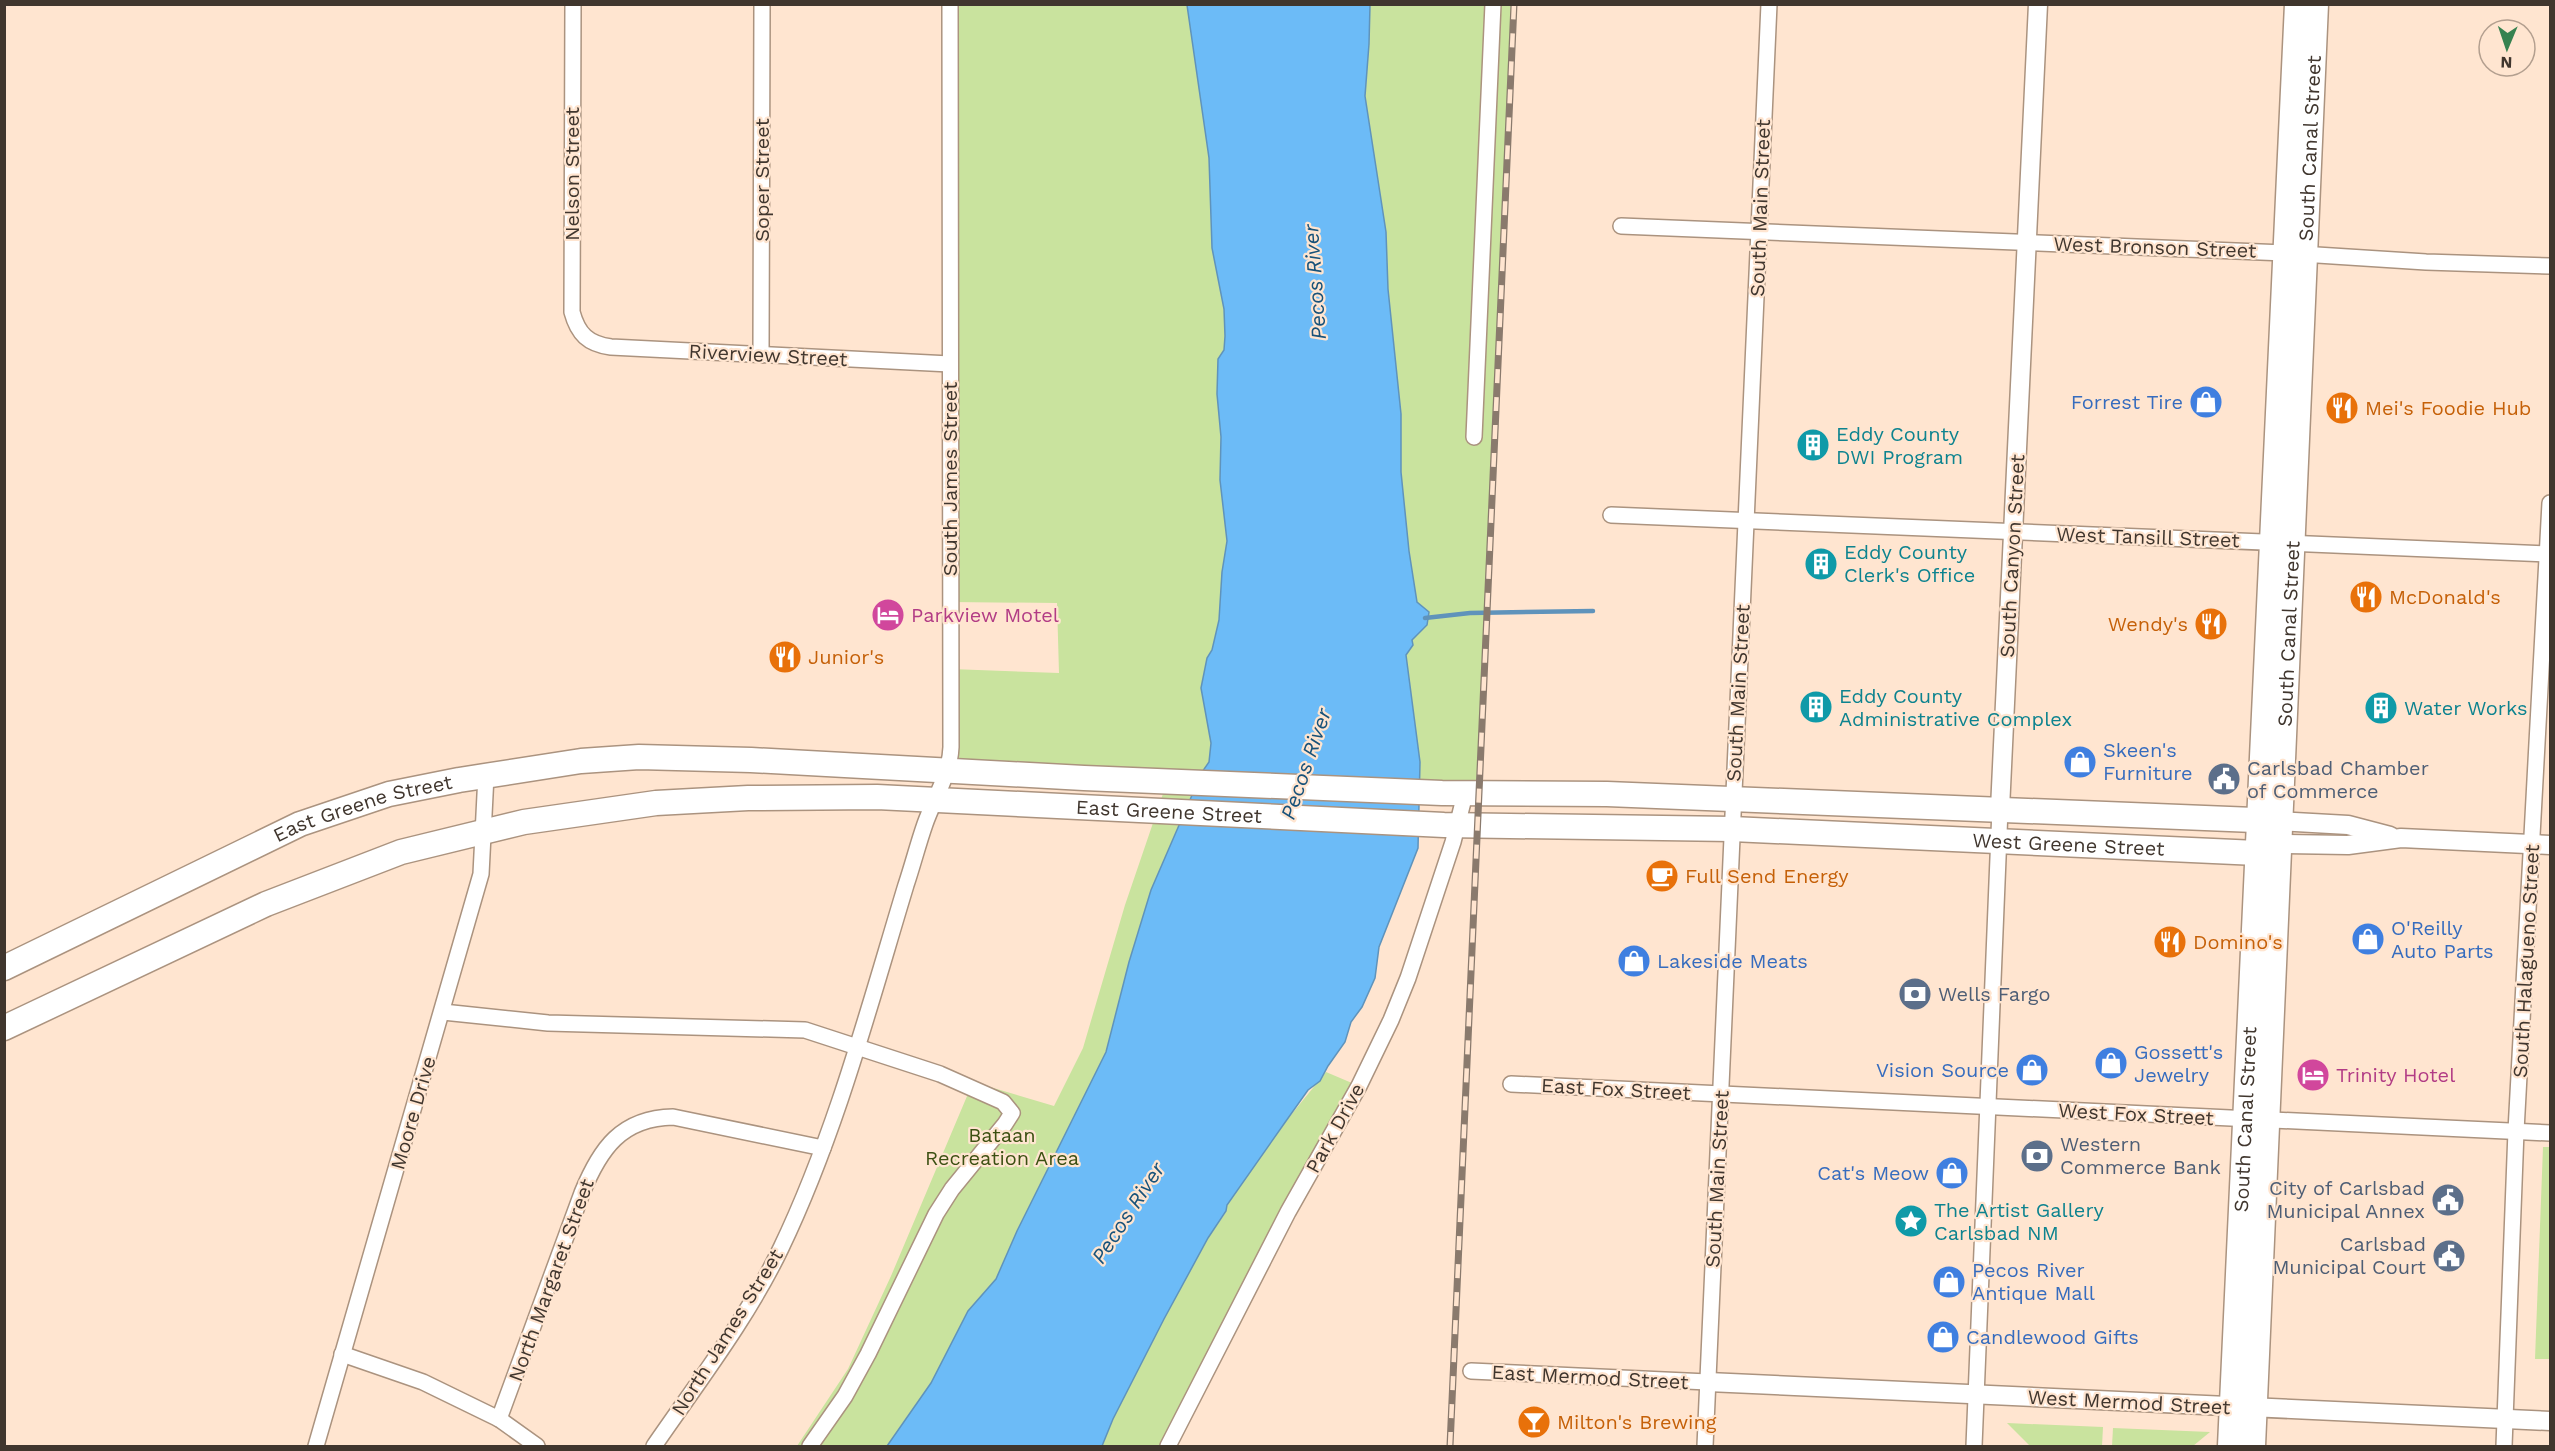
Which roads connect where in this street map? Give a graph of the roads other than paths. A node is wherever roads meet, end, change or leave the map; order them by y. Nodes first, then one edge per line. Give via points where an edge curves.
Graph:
1 (573, 4) edge
2 (762, 4) edge
3 (950, 4) edge
4 (1493, 4) edge
5 (1769, 4) edge
6 (2038, 4) edge
7 (2297, 4) edge
8 (2316, 4) edge
9 (1621, 226) dead end
10 (1759, 231) junction
11 (2029, 242) junction
12 (2295, 253) junction
13 (2550, 266) edge
14 (587, 339) joint
15 (762, 355) junction
16 (950, 364) junction
17 (1474, 437) dead end
18 (2550, 502) edge
19 (1611, 515) dead end
20 (1746, 521) junction
21 (2012, 531) junction
22 (2281, 542) junction
23 (2549, 554) edge
24 (751, 760) junction
25 (948, 770) junction
26 (486, 775) junction
27 (1465, 794) junction
28 (748, 798) junction
29 (1733, 799) junction
30 (935, 800) junction
31 (2000, 809) junction
32 (1446, 824) junction
33 (1732, 830) junction
34 (484, 831) junction
35 (2268, 835) junction
36 (1999, 842) junction
37 (2542, 844) edge
38 (4, 968) edge
39 (443, 1012) junction
40 (4, 1028) edge
41 (857, 1047) junction
42 (1511, 1084) dead end
43 (1721, 1094) junction
44 (1987, 1106) junction
45 (2256, 1120) junction
46 (2516, 1131) junction
47 (2550, 1133) edge
48 (823, 1148) junction
49 (342, 1354) junction
50 (1471, 1371) dead end
51 (1708, 1382) junction
52 (1976, 1395) junction
53 (2244, 1406) junction
54 (500, 1419) junction
55 (2505, 1419) junction
56 (2550, 1421) edge
57 (316, 1446) edge
58 (537, 1446) edge
59 (654, 1446) edge
60 (810, 1446) edge
61 (1168, 1446) edge
62 (1706, 1446) edge
63 (1974, 1446) edge
64 (2230, 1446) edge
65 (2253, 1446) edge
66 (2504, 1446) edge

1 - 14 street, Nelson Street via 572,312
2 - 15 street, Soper Street
3 - 16 street, South James Street
4 - 17 street
5 - 10 street, South Main Street
6 - 11 street, South Canyon Street
7 - 12 highway, South Canal Street
8 - 12 highway, South Canal Street
9 - 10 street, West Bronson Street
10 - 11 street, West Bronson Street
10 - 20 street, South Main Street
11 - 12 street, West Bronson Street
11 - 21 street, South Canyon Street
12 - 13 street, West Bronson Street
12 - 22 highway, South Canal Street
14 - 15 street, Riverview Street via 611,347
15 - 16 street, Riverview Street
16 - 25 street, South James Street
18 - 23 street, South Halagueno Street
19 - 20 street, West Tansill Street
20 - 21 street, West Tansill Street
20 - 29 street, South Main Street
21 - 22 street, West Tansill Street
21 - 31 street, South Canyon Street
22 - 23 street, West Tansill Street
22 - 35 highway, South Canal Street
23 - 37 street, South Halagueno Street
24 - 25 highway, East Greene Street
24 - 26 highway, East Greene Street via 610,759
24 - 28 highway
25 - 27 highway, East Greene Street
25 - 30 street, South James Street
26 - 34 street, Moore Drive
26 - 38 highway, East Greene Street via 388,795 300,824
27 - 29 highway, East Greene Street
27 - 32 street, Park Drive
28 - 30 highway, East Greene Street
28 - 34 highway, East Greene Street via 596,810
29 - 31 highway, West Greene Street
29 - 33 street, South Main Street
30 - 32 highway, East Greene Street
30 - 41 street, South James Street
31 - 35 highway, West Greene Street
31 - 36 street, South Canyon Street
32 - 33 highway, East Greene Street
32 - 61 street, Park Drive via 1408,978 1374,1056 1288,1212
33 - 36 highway, West Greene Street
33 - 43 street, South Main Street
34 - 39 street, Moore Drive via 481,874
34 - 40 highway, East Greene Street via 401,852 266,904
35 - 36 highway, West Greene Street
35 - 37 street, West Greene Street via 2348,825 2401,838
35 - 45 highway, South Canal Street
36 - 44 street, South Canyon Street
37 - 46 street, South Halagueno Street
39 - 41 street via 548,1023 805,1030
39 - 49 street, Moore Drive
41 - 48 street, North James Street
41 - 60 street via 940,1074 1004,1102 1012,1113 936,1214 850,1388
42 - 43 street, East Fox Street
43 - 44 street, West Fox Street
43 - 51 street, South Main Street
44 - 45 street, West Fox Street
44 - 52 street, South Canyon Street
45 - 46 street, West Fox Street
45 - 53 highway, South Canal Street
46 - 47 street, West Fox Street
46 - 55 street, South Halagueno Street
48 - 54 street, North Margaret Street via 673,1117 638,1124 608,1143 590,1171
48 - 59 street, North James Street via 780,1250 751,1301
49 - 54 street via 423,1382
49 - 57 street, Moore Drive
50 - 51 street, East Mermod Street
51 - 52 street, West Mermod Street
51 - 62 street, South Main Street
52 - 53 street, West Mermod Street
52 - 63 street, South Canyon Street
53 - 55 street, West Mermod Street
53 - 64 highway
53 - 65 highway
54 - 58 street
55 - 56 street, West Mermod Street
55 - 66 street, South Halagueno Street

